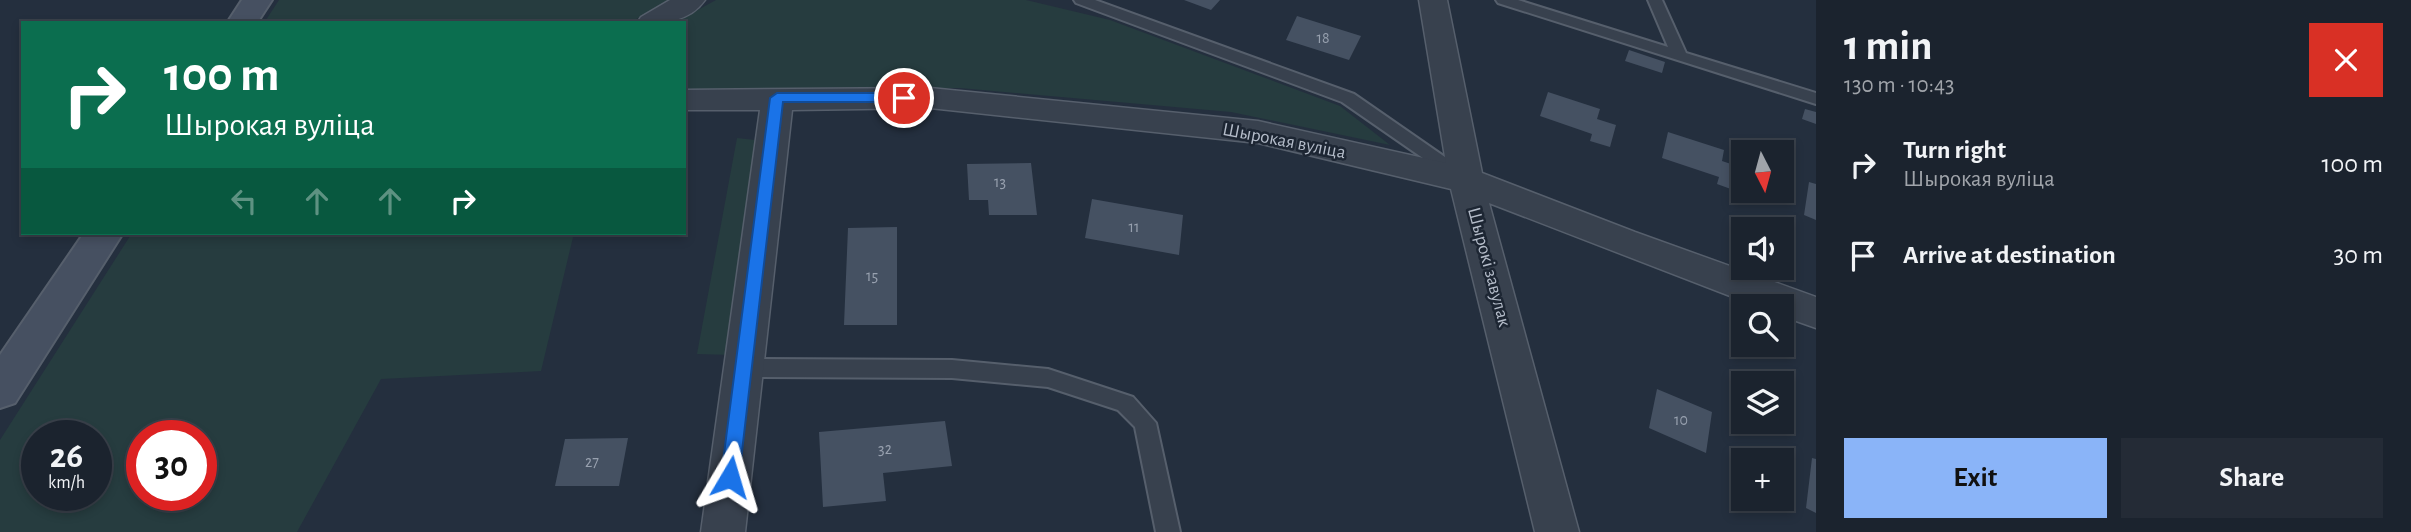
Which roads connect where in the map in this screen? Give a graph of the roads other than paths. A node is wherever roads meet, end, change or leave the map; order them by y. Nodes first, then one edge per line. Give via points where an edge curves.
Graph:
1 (257, 0) edge
2 (691, 0) edge
3 (1082, 0) edge
4 (1433, 0) edge
5 (1503, 0) edge
6 (1655, 0) edge
7 (243, 21) edge
8 (654, 21) edge
9 (1680, 57) junction
10 (777, 98) junction
11 (1816, 99) edge
12 (686, 100) edge
13 (1466, 180) junction
14 (103, 235) edge
15 (1816, 313) edge
16 (744, 368) junction
17 (0, 390) edge
18 (723, 532) edge
19 (1168, 532) edge
20 (1557, 532) edge

1 - 7 street
2 - 8 street
3 - 13 lane via 1348,98
4 - 13 street, Шырокі завулак
5 - 9 lane
6 - 9 lane
9 - 11 lane
10 - 12 street, Шырокая вуліца
10 - 13 street, Шырокая вуліца via 930,98 1258,132
10 - 16 street
13 - 15 street, Шырокая вуліца
13 - 20 street, Шырокі завулак
14 - 17 street
16 - 18 street
16 - 19 lane via 965,370 1048,379 1125,403 1145,423

